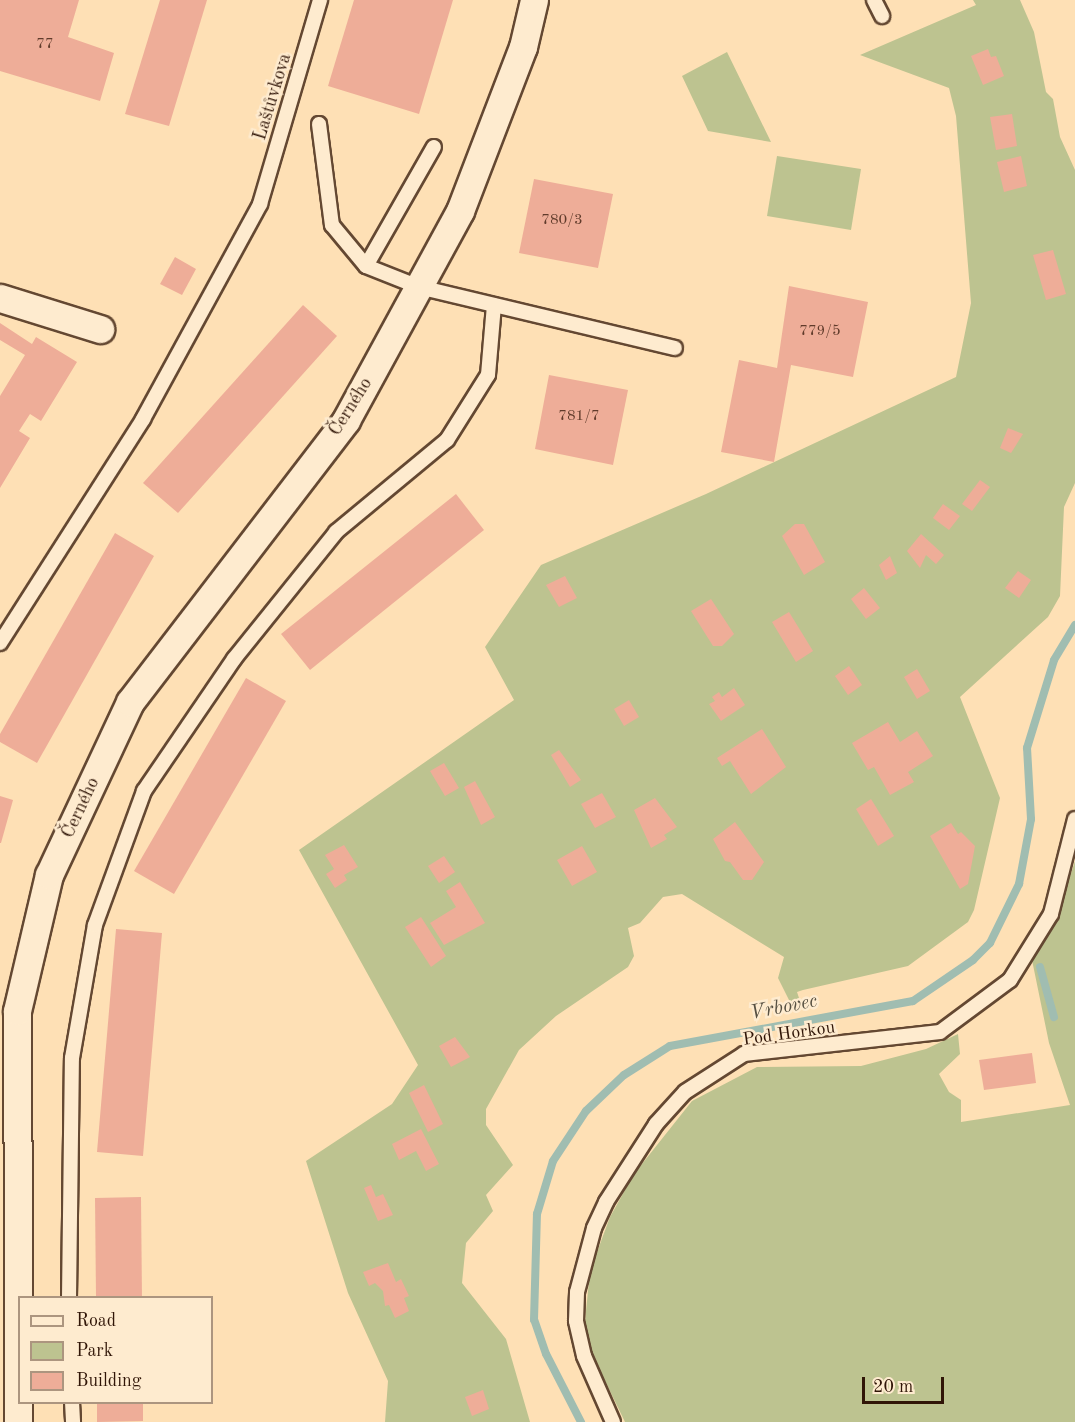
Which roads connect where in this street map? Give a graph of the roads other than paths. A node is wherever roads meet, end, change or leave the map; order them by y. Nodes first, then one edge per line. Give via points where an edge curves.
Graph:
1 (320, 0) edge
2 (534, 0) edge
3 (874, 0) edge
4 (882, 16) dead end
5 (319, 124) dead end
6 (434, 147) dead end
7 (366, 266) junction
8 (418, 287) junction
9 (0, 298) edge
10 (494, 304) junction
11 (100, 329) dead end
12 (675, 348) dead end
13 (0, 643) edge
14 (1075, 819) edge
15 (69, 1296) edge
16 (72, 1404) edge
17 (18, 1422) edge
18 (73, 1422) edge
19 (613, 1422) edge

1 - 13 lane, Laštůvkova via 260,204 143,419
2 - 8 street, Černého via 523,47 460,212
3 - 4 lane
5 - 7 lane via 332,225
6 - 7 lane
7 - 8 lane
8 - 10 lane
8 - 17 street, Černého via 346,420 130,702 49,875 17,1011
9 - 11 street
10 - 12 lane
10 - 15 lane via 488,375 447,440 336,532 234,659 144,791 95,925 72,1058
14 - 19 lane, Pod Horkou via 1051,914 1010,980 940,1032 744,1054 685,1092 656,1124 606,1202 594,1228 577,1292 576,1321 584,1356
16 - 18 lane

